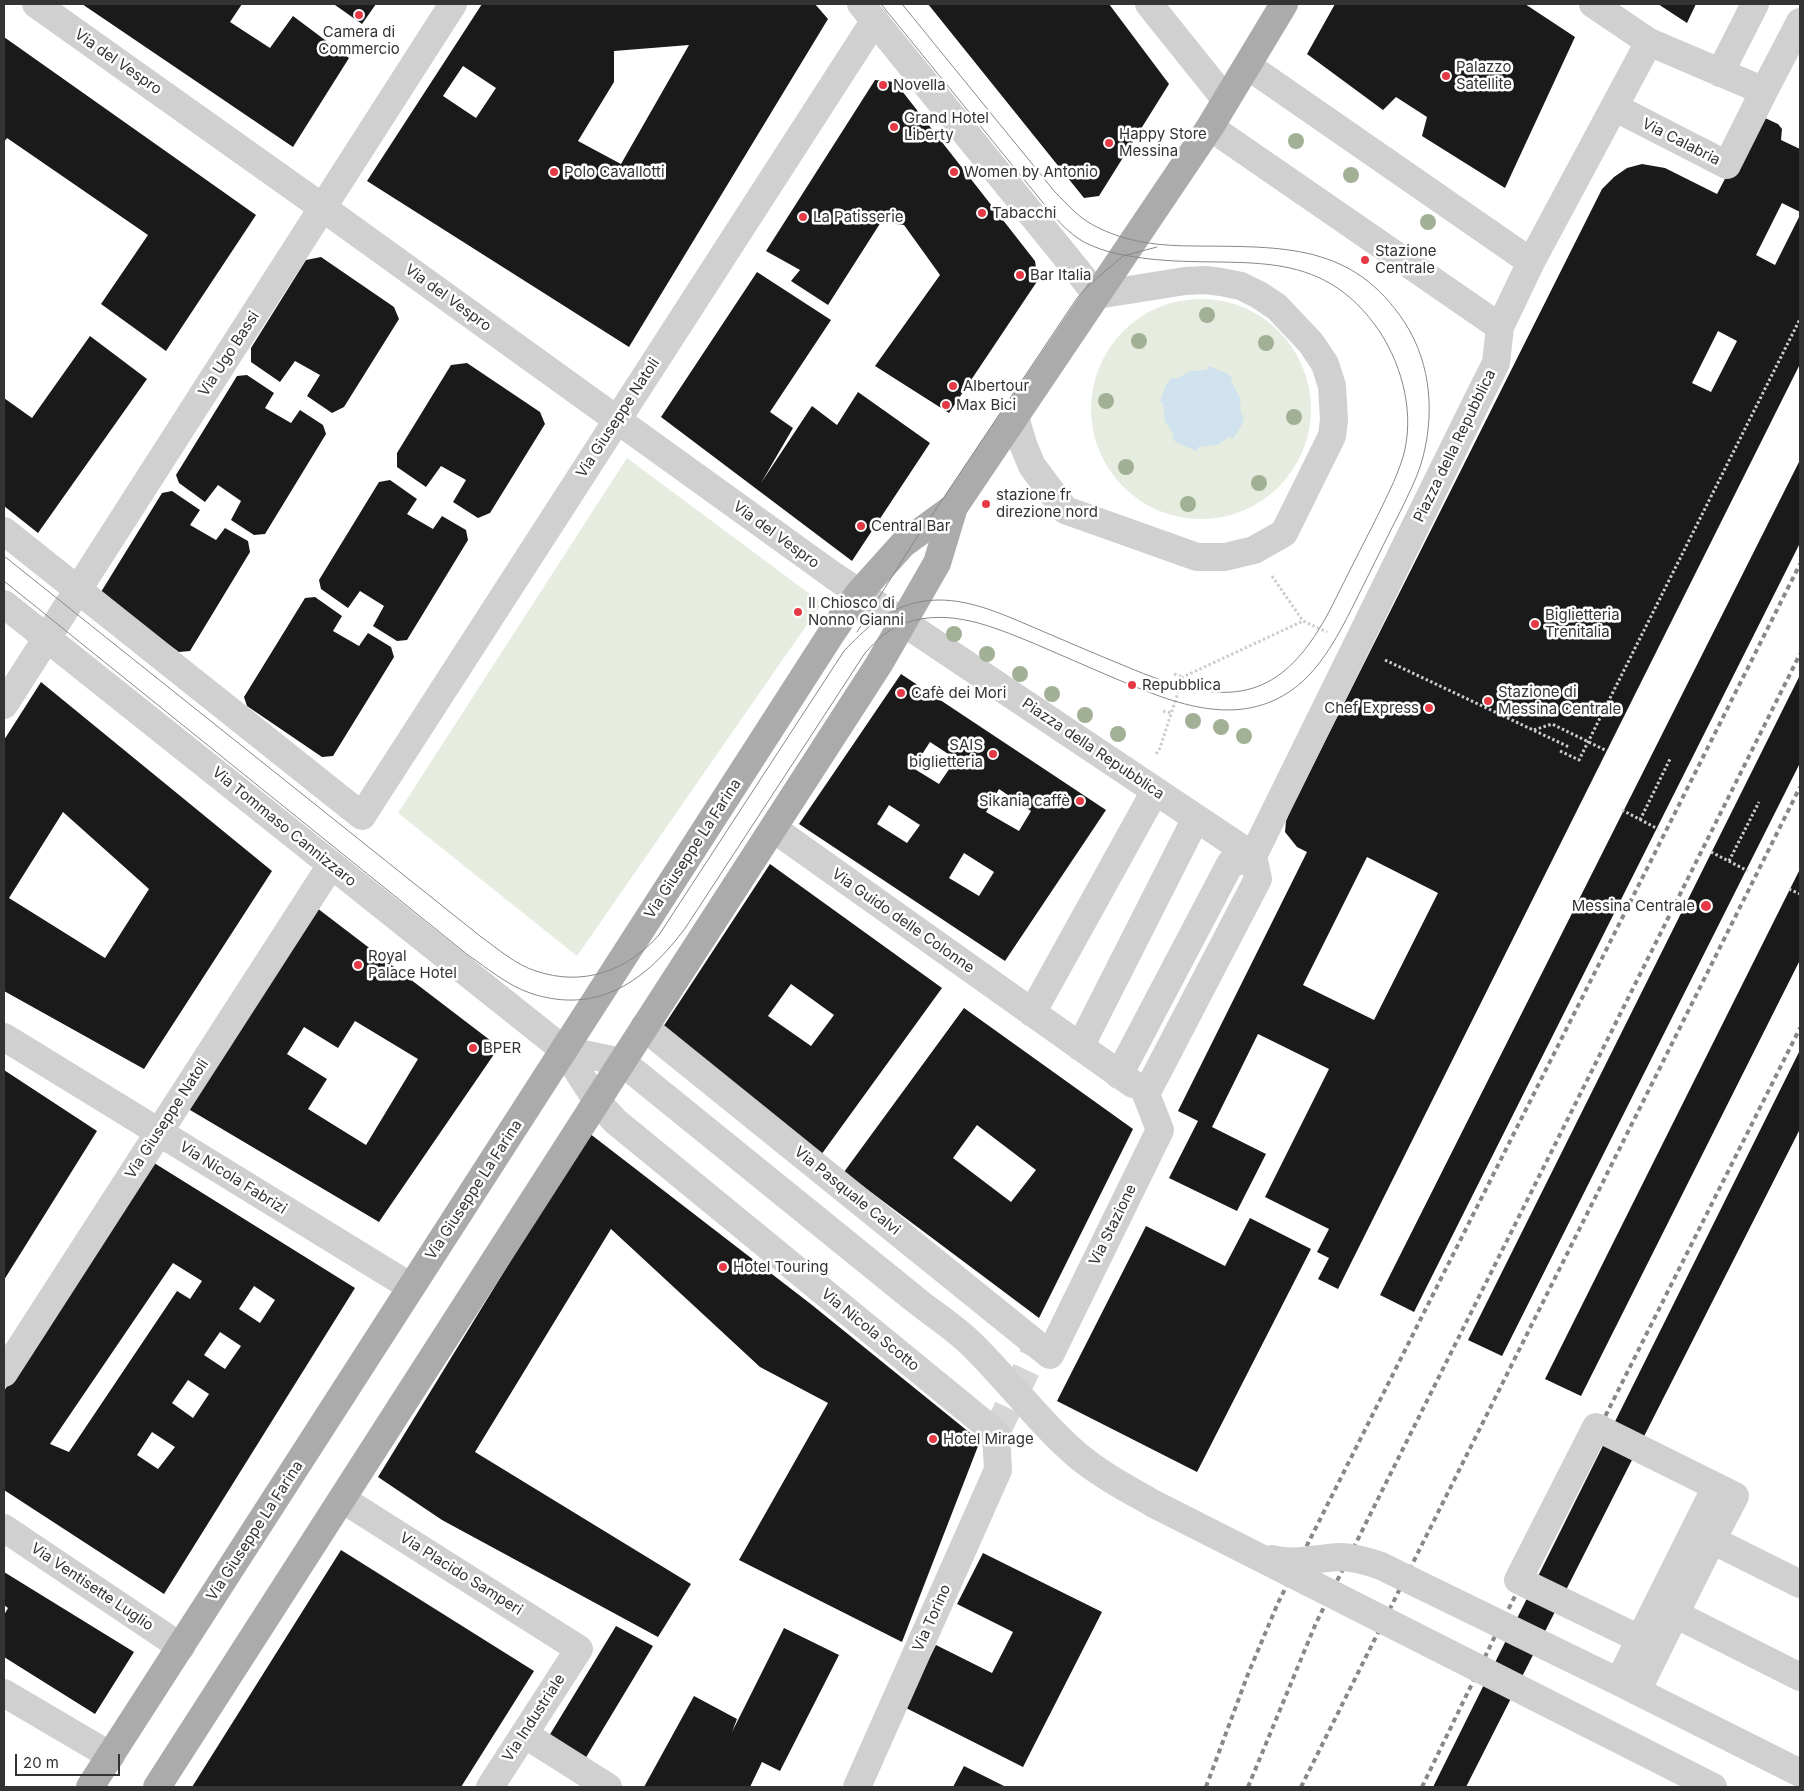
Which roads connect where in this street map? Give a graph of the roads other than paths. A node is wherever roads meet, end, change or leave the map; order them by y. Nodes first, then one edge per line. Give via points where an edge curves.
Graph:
1 (36, 4) edge
2 (454, 4) edge
3 (1149, 4) edge
4 (1284, 4) edge
5 (1593, 4) edge
6 (1755, 4) edge
7 (868, 12) edge
8 (1800, 22) edge
9 (1649, 42) junction
10 (1248, 66) junction
11 (1720, 73) junction
12 (1764, 91) junction
13 (1226, 100) junction
14 (1614, 107) junction
15 (1210, 128) junction
16 (323, 208) junction
17 (1532, 262) junction
18 (1097, 295) junction
19 (1500, 328) junction
20 (1015, 417) junction
21 (617, 419) junction
22 (954, 507) junction
23 (4, 532) edge
24 (78, 589) junction
25 (859, 593) junction
26 (4, 604) edge
27 (903, 623) junction
28 (46, 638) junction
29 (4, 705) edge
30 (1146, 785) junction
31 (1196, 818) junction
32 (774, 828) junction
33 (1253, 856) junction
34 (331, 865) junction
35 (1032, 1013) junction
36 (644, 1027) junction
37 (4, 1037) edge
38 (1080, 1047) junction
39 (564, 1050) junction
40 (622, 1062) junction
41 (1119, 1074) junction
42 (1146, 1094) junction
43 (596, 1101) junction
44 (159, 1132) junction
45 (411, 1287) junction
46 (1050, 1355) joint
47 (4, 1373) edge
48 (996, 1440) joint
49 (1716, 1486) junction
50 (342, 1499) junction
51 (4, 1528) edge
52 (1712, 1540) junction
53 (1257, 1554) junction
54 (1800, 1584) edge
55 (1666, 1610) junction
56 (1640, 1639) junction
57 (181, 1647) junction
58 (579, 1648) joint
59 (1800, 1677) edge
60 (1628, 1686) junction
61 (4, 1693) edge
62 (524, 1734) junction
63 (111, 1756) junction
64 (1800, 1773) edge
65 (90, 1787) edge
66 (157, 1787) edge
67 (490, 1787) edge
68 (608, 1787) edge
69 (857, 1787) edge
70 (1713, 1787) edge

1 - 16 street, Via del Vespro
2 - 16 street, Via Ugo Bassi
3 - 13 street
4 - 10 main road
5 - 9 street
6 - 11 street
7 - 18 street
7 - 21 street, Via Giuseppe Natoli
8 - 12 street, Via Calabria
9 - 11 street
9 - 14 street
10 - 13 main road
10 - 17 street
11 - 12 street
12 - 14 street, Via Calabria via 1727,166
13 - 15 main road
14 - 17 street
15 - 18 main road
15 - 19 street
16 - 21 street, Via del Vespro
16 - 24 street, Via Ugo Bassi
17 - 19 street, Piazza della Repubblica
18 - 20 main road
18 - 20 street via 1185,281 1205,280 1241,286 1277,307 1311,343 1325,364 1332,386 1332,436 1284,533 1254,550 1198,557 1065,510 1032,466
19 - 33 street, Piazza della Repubblica via 1496,363 1491,375
20 - 22 main road
21 - 24 street, Via Giuseppe Natoli via 362,816
21 - 25 street, Via del Vespro
22 - 25 main road, Via Giuseppe La Farina via 903,544
22 - 27 main road via 936,563
23 - 24 street
24 - 28 street, Via Ugo Bassi
25 - 27 street, Piazza della Repubblica
25 - 39 main road, Via Giuseppe La Farina
26 - 28 street, Via Tommaso Cannizzaro
27 - 30 street, Piazza della Repubblica
27 - 32 main road
28 - 29 street, Via Ugo Bassi
28 - 34 street, Via Tommaso Cannizzaro
30 - 31 street, Piazza della Repubblica
30 - 35 street
31 - 33 street, Piazza della Repubblica
31 - 38 street
32 - 35 street, Via Guido delle Colonne
32 - 36 main road
33 - 41 street via 1230,864
33 - 42 street via 1258,879
34 - 39 street, Via Tommaso Cannizzaro
34 - 44 street, Via Giuseppe Natoli
35 - 38 street, Via Guido delle Colonne
36 - 40 main road
36 - 46 street, Via Pasquale Calvi
37 - 44 street, Via Nicola Fabrizi
38 - 41 street, Via Guido delle Colonne
39 - 40 street
39 - 43 street, Via Nicola Scotto
39 - 45 main road, Via Giuseppe La Farina
40 - 43 main road
40 - 53 street, bridge via 964,1338 1052,1432 1078,1455 1113,1481 1154,1504
41 - 42 street, Via Guido delle Colonne
42 - 46 street, Via Stazione via 1160,1130
43 - 48 street, Via Nicola Scotto via 615,1121
43 - 50 main road
44 - 45 street, Via Nicola Fabrizi
44 - 47 street, Via Giuseppe Natoli
45 - 57 main road, Via Giuseppe La Farina
48 - 69 street, Via Torino via 998,1470
49 - 52 street, bridge via 1735,1496
49 - 55 street
49 - 56 street, bridge via 1596,1427 1518,1580
50 - 58 street, Via Placido Samperi
50 - 66 main road
51 - 57 street, Via Ventisette Luglio
52 - 54 street
52 - 55 street
53 - 60 street, bridge via 1280,1561 1340,1557 1381,1566
53 - 70 street, bridge
55 - 56 street
55 - 59 street
55 - 60 street
56 - 60 street, bridge
57 - 63 main road, Via Giuseppe La Farina
58 - 62 street, Via Industriale
60 - 64 street, bridge
61 - 63 street
62 - 67 street, Via Industriale
62 - 68 street
63 - 65 main road, Via Giuseppe La Farina

